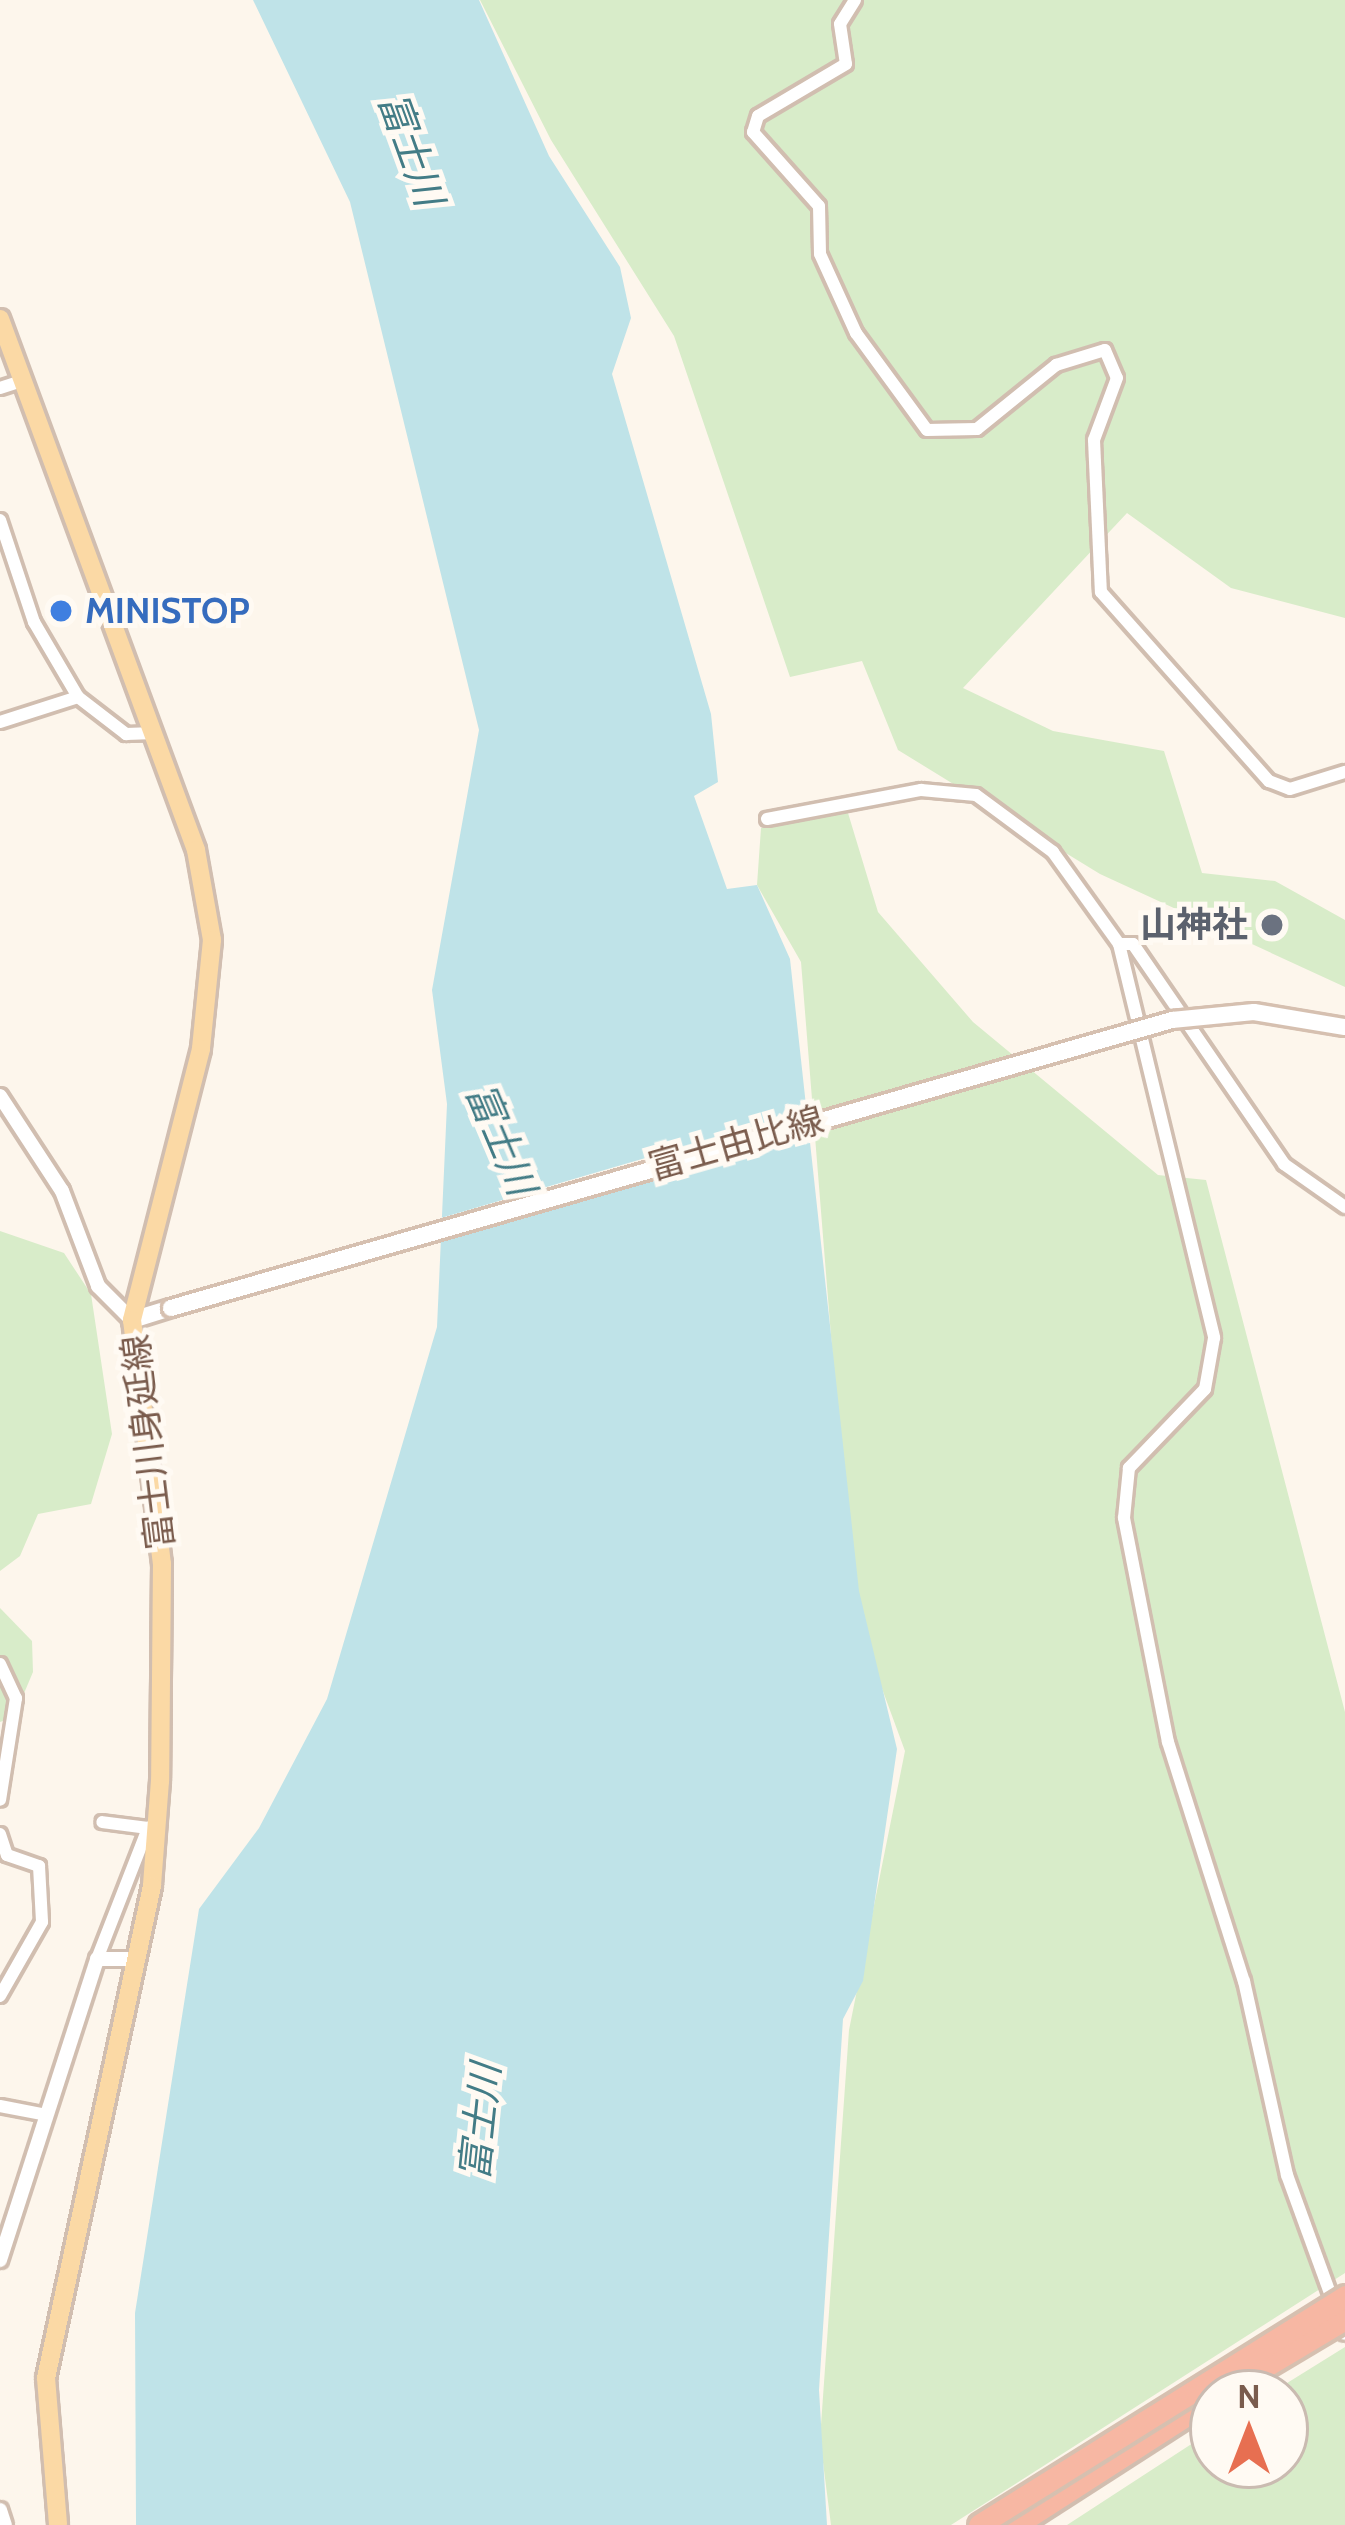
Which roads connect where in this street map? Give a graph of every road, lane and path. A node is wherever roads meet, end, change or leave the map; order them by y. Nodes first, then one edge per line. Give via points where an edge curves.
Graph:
1 (855, 0) edge
2 (0, 319) edge
3 (25, 380) junction
4 (0, 388) edge
5 (0, 520) edge
6 (78, 697) junction
7 (0, 722) edge
8 (155, 733) junction
9 (1345, 772) edge
10 (767, 819) dead end
11 (1119, 944) junction
12 (1345, 1028) edge
13 (0, 1096) edge
14 (1345, 1207) edge
15 (133, 1320) junction
16 (0, 1664) edge
17 (0, 1800) edge
18 (102, 1822) dead end
19 (0, 1834) edge
20 (98, 1959) junction
21 (137, 1959) junction
22 (0, 1996) edge
23 (0, 2106) edge
24 (42, 2114) junction
25 (0, 2260) edge
26 (1345, 2296) edge
27 (1345, 2319) edge
28 (1345, 2334) edge
29 (1261, 2369) edge
30 (1189, 2413) edge
31 (0, 2510) edge
32 (5, 2525) edge
33 (58, 2525) edge
34 (979, 2525) edge
35 (1016, 2525) edge

1 - 9 street via 840,24 846,64 758,116 753,133 819,206 820,254 856,333 927,430 977,429 1056,365 1105,350 1118,378 1094,440 1104,466 1101,592 1269,782 1290,789
2 - 3 main road, 富士川身延線
3 - 4 street
3 - 8 main road, 富士川身延線
5 - 6 street via 34,622
6 - 7 street
6 - 8 street via 126,734
8 - 15 main road, 富士川身延線 via 208,893 212,940 201,1049
10 - 11 street via 921,790 976,795 1053,852
11 - 14 street via 1133,944 1284,1164
11 - 28 street via 1214,1338 1205,1389 1129,1468 1124,1518 1168,1742 1244,1982 1287,2175
12 - 15 main road, 富士由比線, bridge via 1254,1012 1172,1020
13 - 15 street via 62,1191 98,1286
15 - 21 main road, 富士川身延線 via 165,1624 156,1852
16 - 17 street via 16,1698
18 - 20 street via 148,1828
19 - 22 street via 7,1855 38,1866 42,1922
20 - 21 street
20 - 24 street
21 - 33 main road, 富士川身延線 via 46,2378
23 - 24 street
24 - 25 street
26 - 34 highway, bridge
27 - 29 highway, bridge
30 - 35 highway
31 - 32 street

